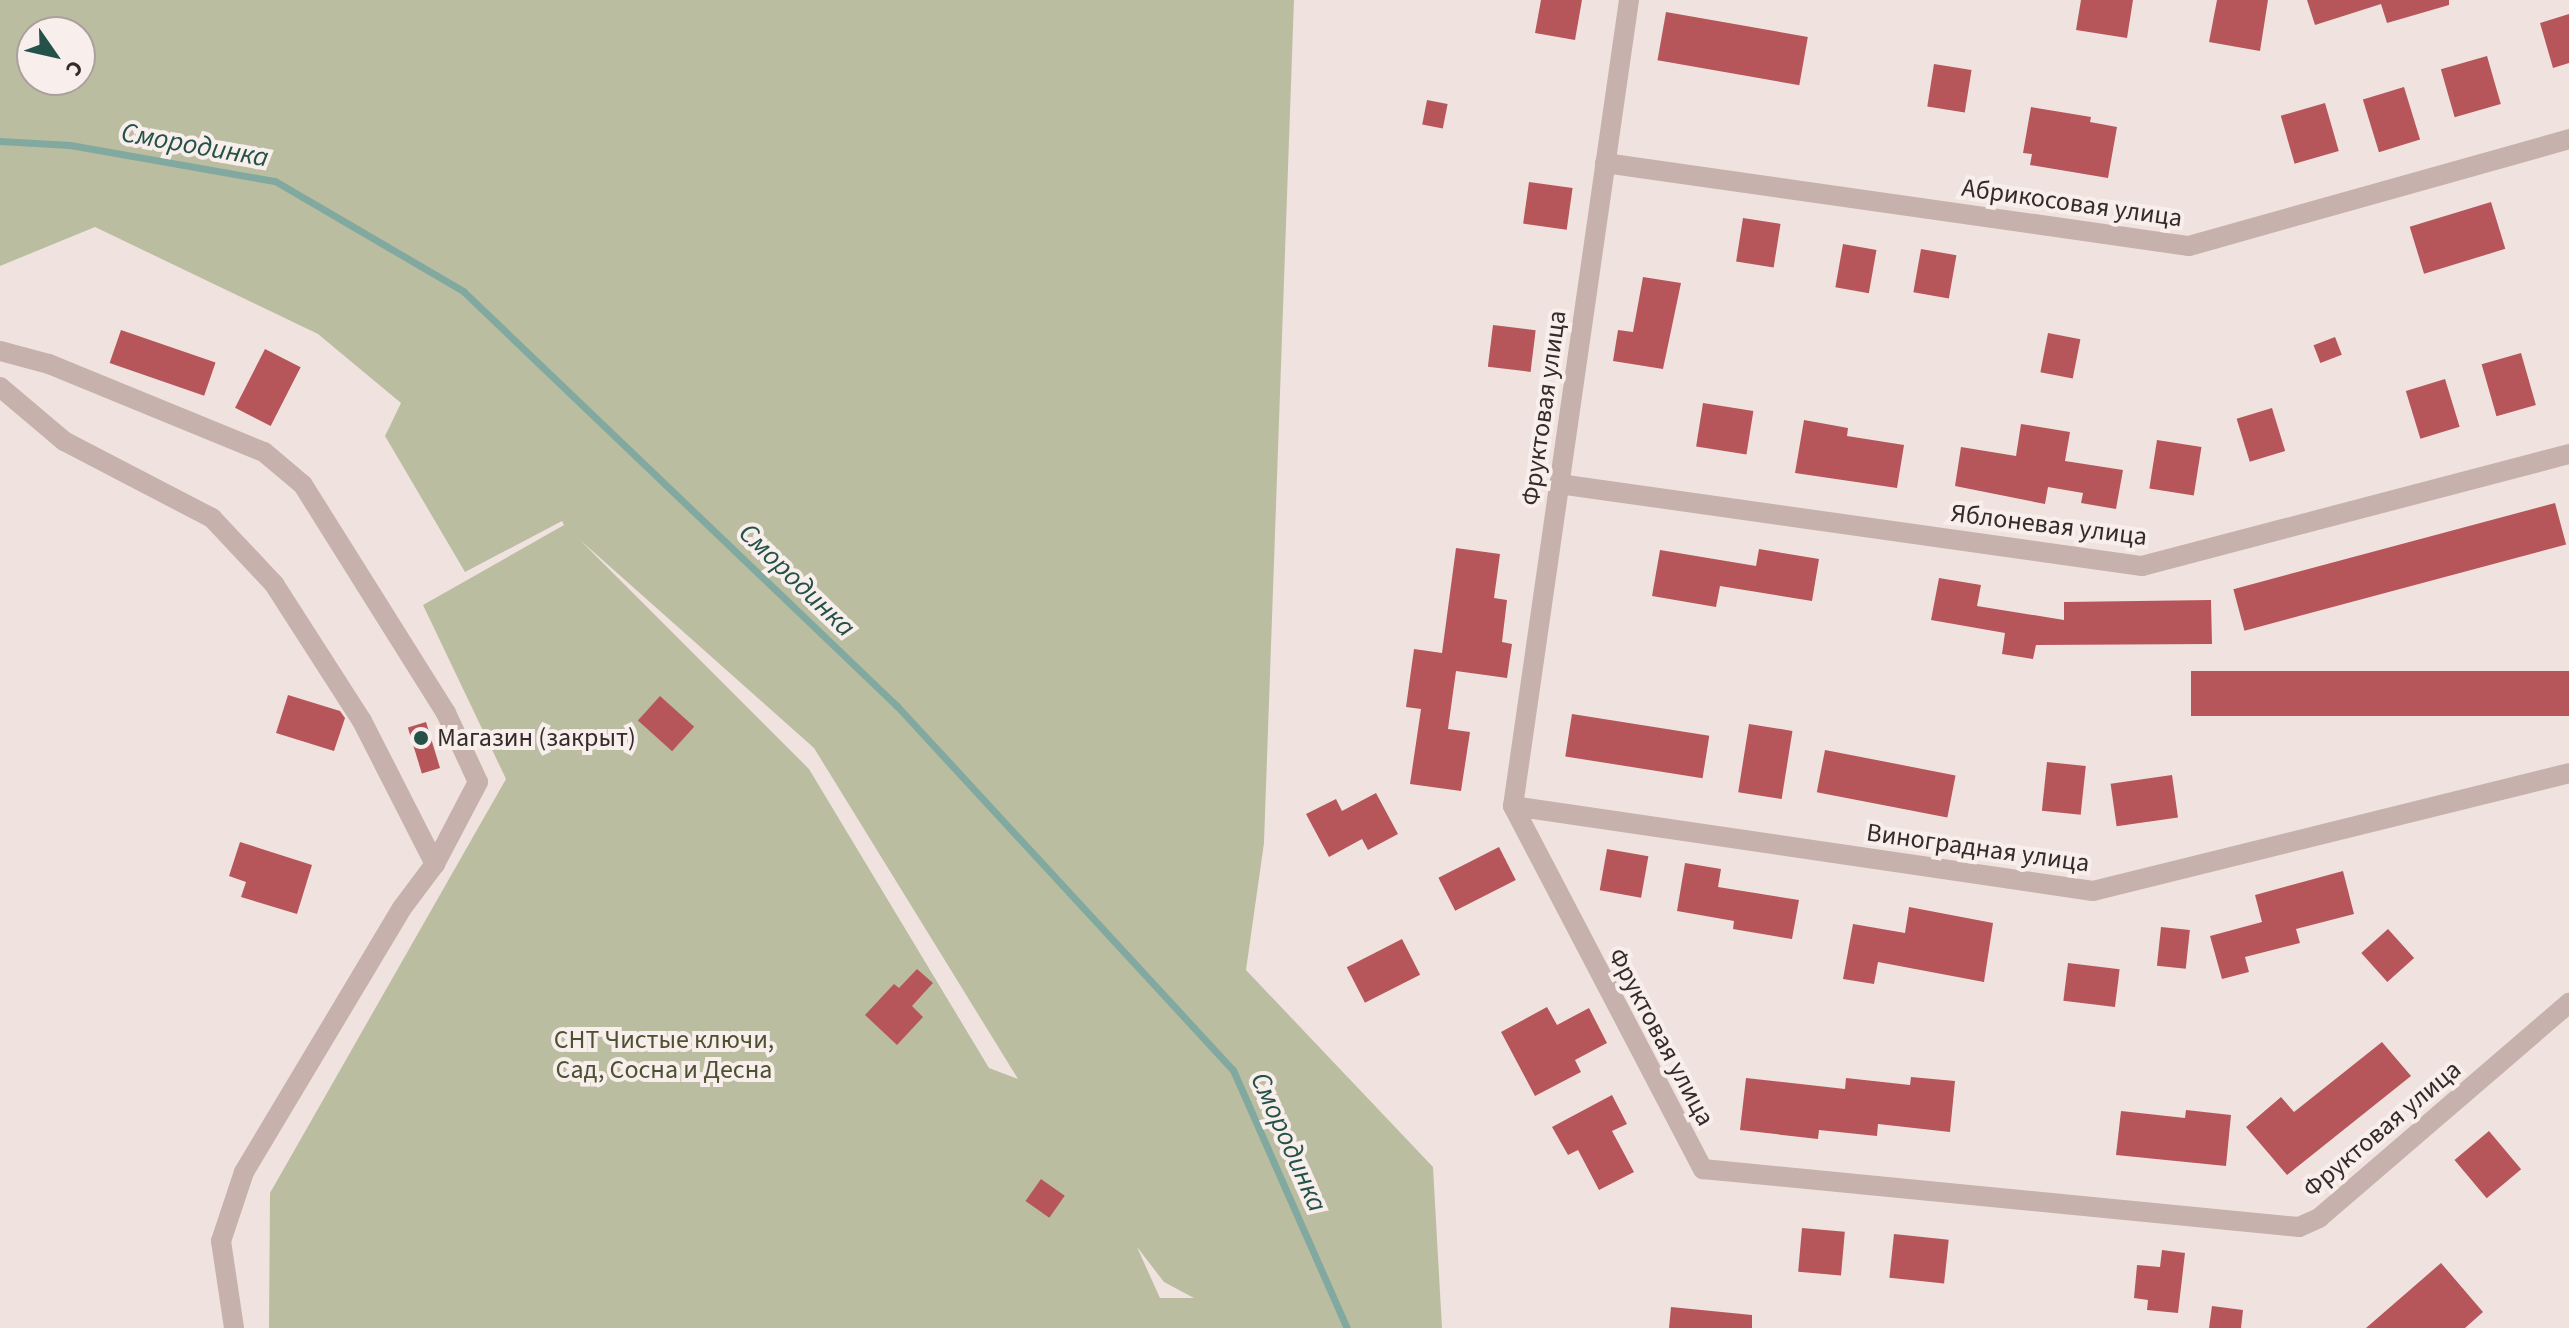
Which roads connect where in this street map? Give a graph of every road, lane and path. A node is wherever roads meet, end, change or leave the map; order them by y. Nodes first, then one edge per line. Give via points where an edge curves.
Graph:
1 (1629, 0) edge
2 (2569, 139) edge
3 (1605, 163) junction
4 (0, 351) edge
5 (0, 387) edge
6 (2569, 454) edge
7 (1559, 484) junction
8 (2569, 773) edge
9 (1513, 806) junction
10 (435, 864) junction
11 (2569, 1003) edge
12 (234, 1328) edge

1 - 3 street, Фруктовая улица
2 - 3 street, Абрикосовая улица via 2189,246
3 - 7 street, Фруктовая улица
4 - 10 street via 49,364 264,452 303,485 446,713 478,782
5 - 10 street via 64,441 212,518 264,573 362,721
6 - 7 street, Яблоневая улица via 2142,566
7 - 9 street, Фруктовая улица
8 - 9 street, Виноградная улица via 2093,891
9 - 11 street, Фруктовая улица via 1696,1162 1711,1173 2299,1227 2319,1218
10 - 12 street via 402,908 244,1172 221,1241

